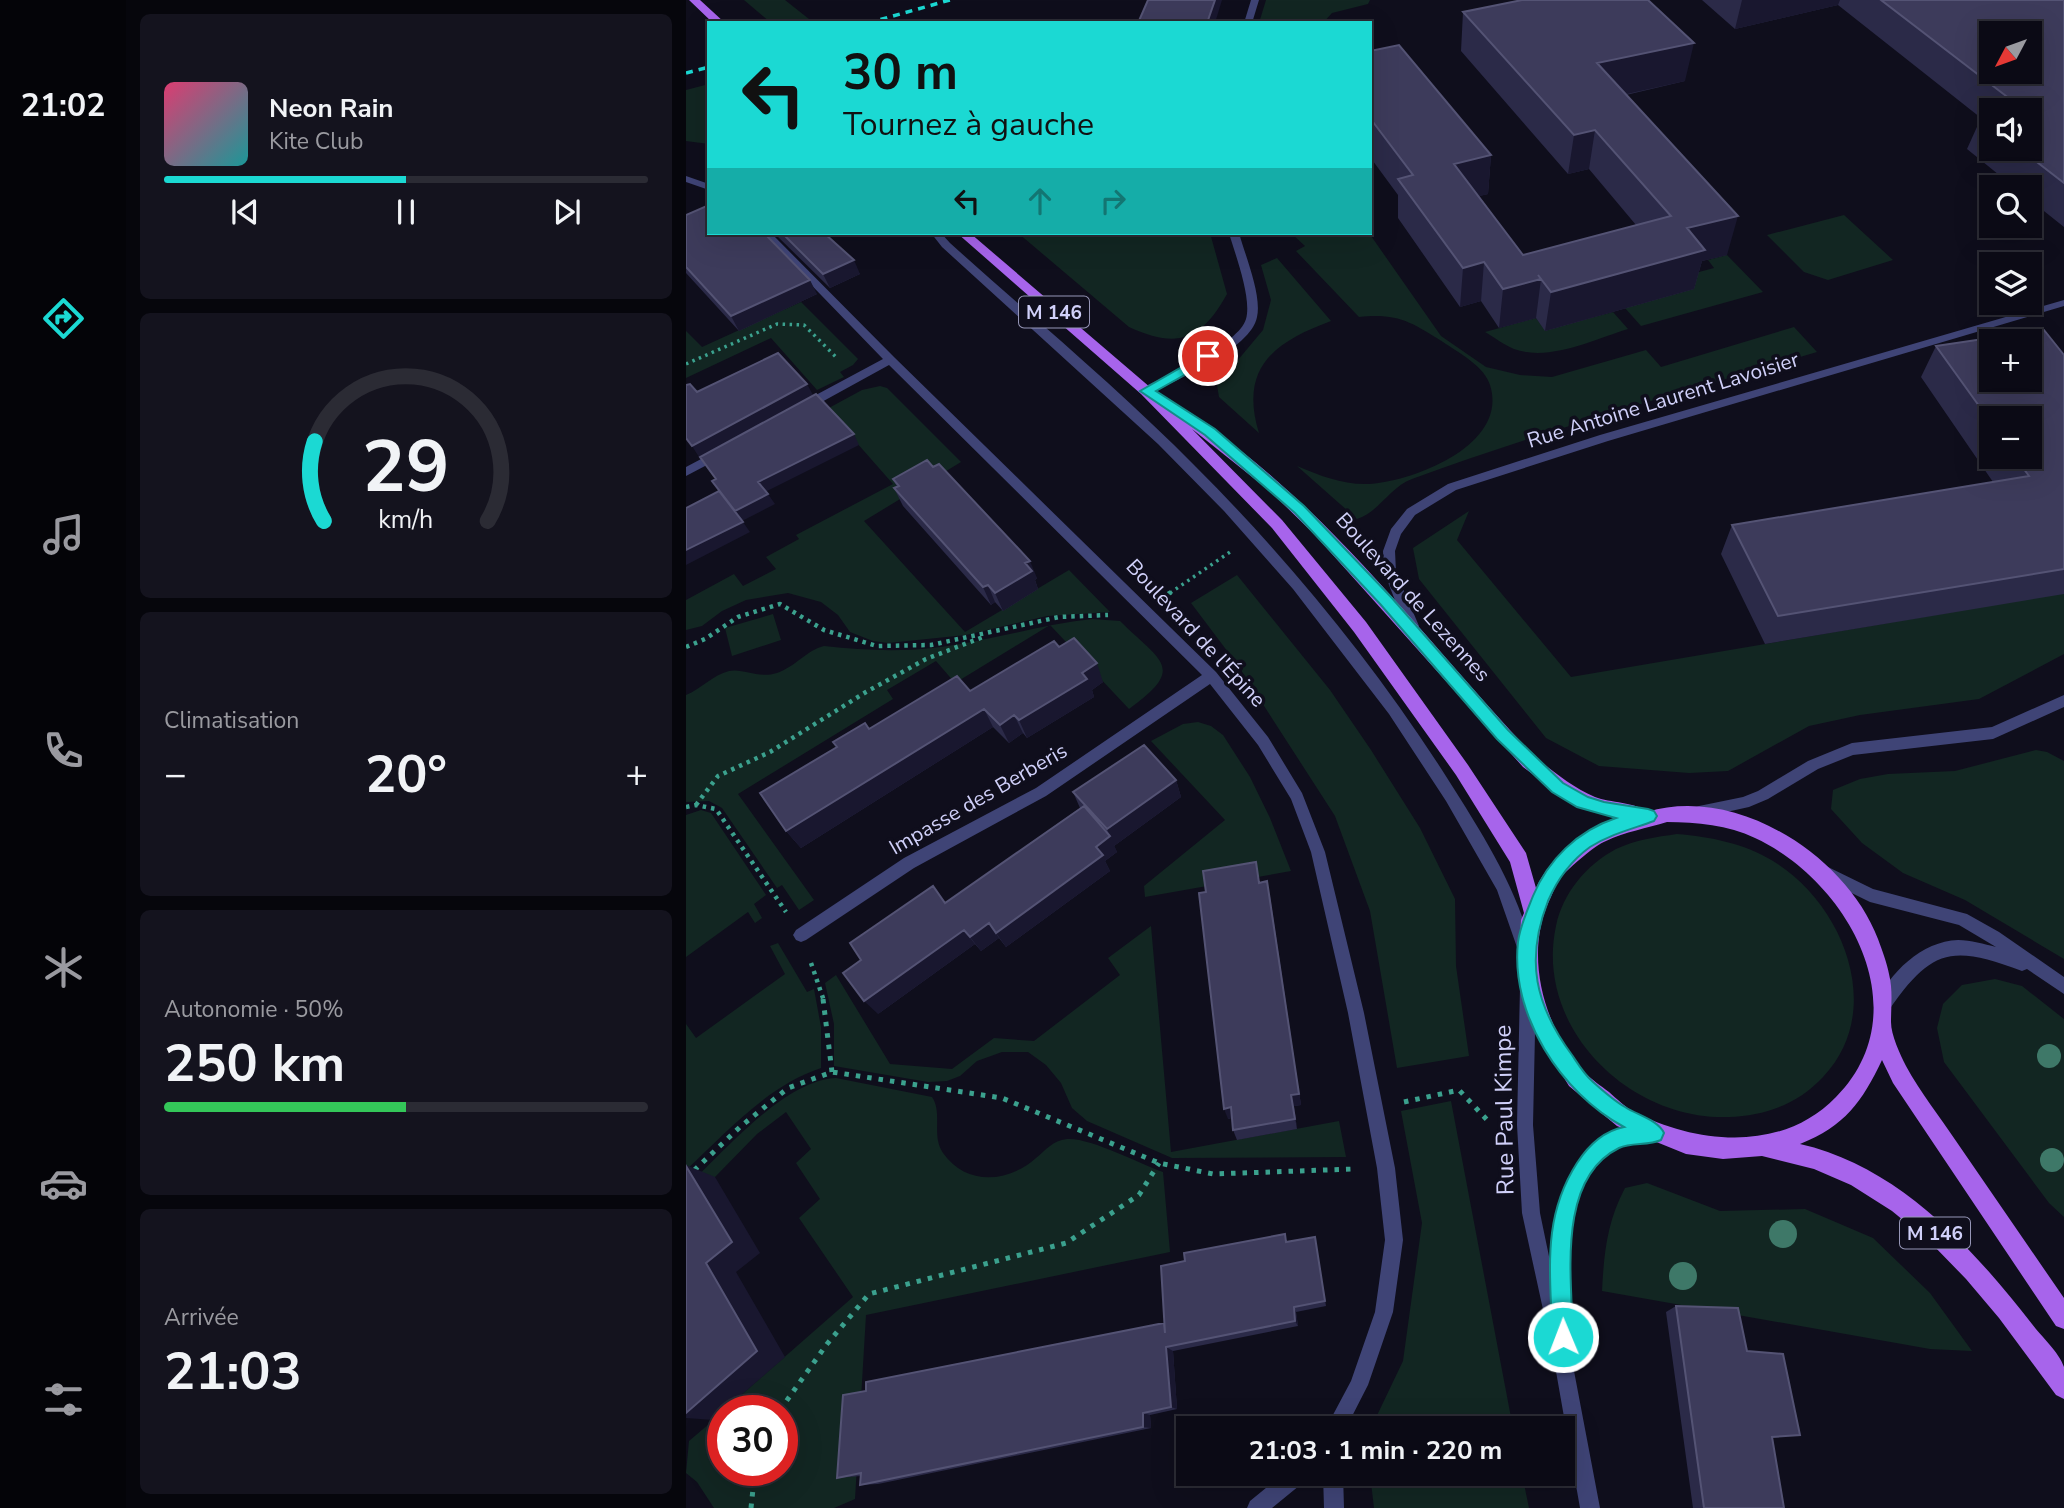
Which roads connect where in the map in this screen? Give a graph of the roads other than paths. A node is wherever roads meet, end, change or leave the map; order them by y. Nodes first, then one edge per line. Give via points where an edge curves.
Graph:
1 (694, 0) edge
2 (1255, 0) edge
3 (718, 21) edge
4 (1249, 21) edge
5 (686, 179) edge
6 (707, 186) edge
7 (768, 235) edge
8 (938, 235) edge
9 (965, 235) edge
10 (1234, 235) edge
11 (2064, 303) edge
12 (890, 359) junction
13 (1146, 391) junction
14 (797, 411) edge
15 (727, 449) edge
16 (686, 472) edge
17 (1417, 637) junction
18 (1211, 676) junction
19 (2064, 701) edge
20 (1686, 814) junction
21 (1648, 816) junction
22 (1813, 865) junction
23 (1533, 912) junction
24 (801, 935) dead end
25 (2042, 971) junction
26 (1527, 972) junction
27 (2064, 986) edge
28 (1883, 1015) junction
29 (1654, 1133) junction
30 (1758, 1147) junction
31 (2064, 1318) edge
32 (1563, 1360) junction
33 (2064, 1387) edge
34 (1344, 1416) edge
35 (1284, 1486) edge
36 (1333, 1486) edge
37 (1257, 1508) edge
38 (1334, 1508) edge
39 (1590, 1508) edge

1 - 3 main road
2 - 4 street
5 - 6 street
7 - 12 street, Boulevard de l'Épine
8 - 26 street, Rue Paul Kimpe via 1171,450 1294,580 1418,747 1501,879 1519,923
9 - 13 main road, Boulevard de Lezennes / M 146
10 - 13 street via 1252,307 1247,329 1227,346
11 - 17 street, Rue Antoine Laurent Lavoisier via 1604,438 1443,492 1411,512 1395,532 1389,551 1390,572
12 - 14 street
12 - 18 street, Boulevard de l'Épine
13 - 17 main road, Boulevard de Lezennes / M 146 via 1210,432 1300,510
13 - 23 main road, Boulevard de Lezennes / M 146 via 1278,524 1360,627 1518,859
15 - 16 street
17 - 21 main road, Boulevard de Lezennes / M 146 via 1502,735 1558,788 1604,809
18 - 24 street, Impasse des Berberis via 1041,792 909,863
18 - 34 street, Boulevard de l'Épine via 1263,741 1309,826 1387,1168 1394,1240 1391,1280 1374,1344
19 - 20 street via 1993,733 1852,749 1744,803
20 - 21 main road
20 - 22 main road via 1762,832
21 - 23 main road via 1614,826 1583,843 1558,866
22 - 25 street via 1870,895 1962,919
22 - 28 main road via 1842,894 1864,929 1878,966
23 - 26 main road via 1526,946
25 - 27 street
25 - 28 street via 1991,951 1962,946 1938,950 1902,976
26 - 29 main road via 1538,1018 1569,1070 1607,1106
26 - 32 street, Rue Paul Kimpe via 1526,1162 1531,1213
28 - 30 main road via 1874,1060 1844,1105 1805,1133
28 - 31 main road, M 146 via 1889,1052 1900,1076
29 - 30 main road via 1717,1148
29 - 32 street, Rue Paul Kimpe via 1620,1137 1602,1147 1574,1186 1564,1210
30 - 33 main road, M 146 via 1789,1150 1819,1160 1901,1205 1990,1289
32 - 39 street, Rue Paul Kimpe
35 - 37 street
36 - 38 street

